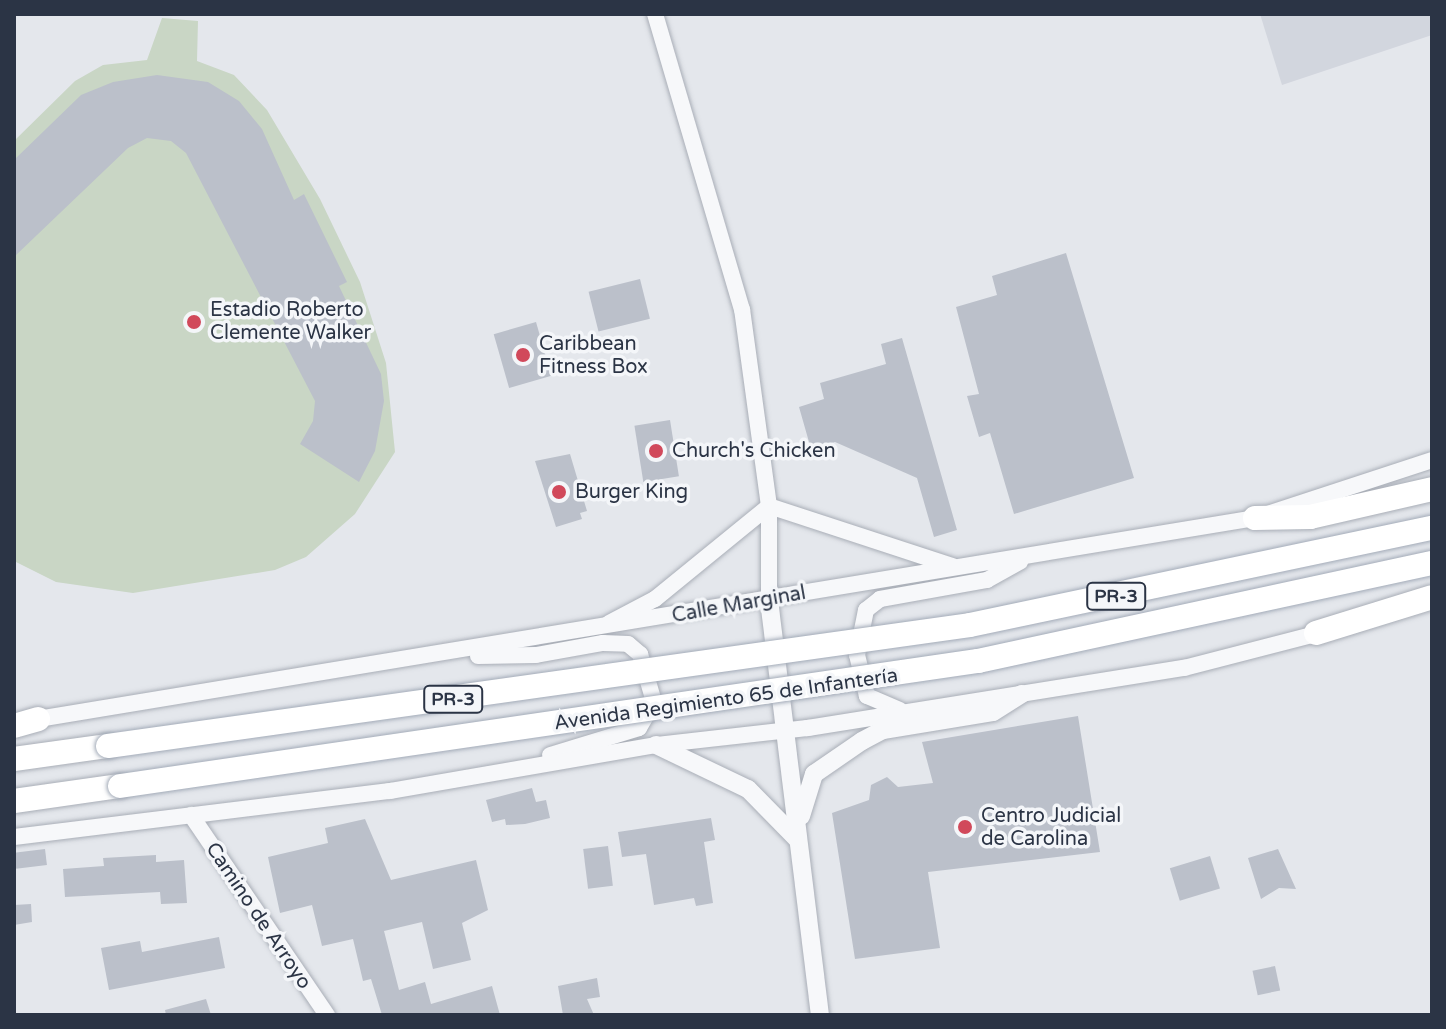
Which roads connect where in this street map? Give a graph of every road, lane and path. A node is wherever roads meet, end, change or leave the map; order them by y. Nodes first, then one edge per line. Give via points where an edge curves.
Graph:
1 (655, 14) edge
2 (1432, 460) edge
3 (1432, 489) edge
4 (769, 506) junction
5 (1255, 518) junction
6 (1432, 528) edge
7 (1035, 554) junction
8 (1432, 563) edge
9 (960, 568) junction
10 (1432, 597) edge
11 (769, 600) junction
12 (1432, 606) edge
13 (593, 631) junction
14 (1316, 633) junction
15 (445, 654) junction
16 (1022, 694) junction
17 (909, 712) junction
18 (38, 719) joint
19 (14, 726) edge
20 (785, 730) junction
21 (656, 745) junction
22 (14, 759) edge
23 (519, 767) junction
24 (14, 801) edge
25 (191, 815) junction
26 (14, 837) edge
27 (796, 838) junction
28 (327, 1015) edge
29 (820, 1015) edge

1 - 4 street via 742,309
2 - 5 street, Calle Marginal
3 - 5 main road via 1310,517
4 - 9 street
4 - 11 street
4 - 13 street via 655,599
5 - 7 street, Calle Marginal
6 - 22 main road, Avenida Regimiento 65 de Infantería / PR-3, bridge via 939,630
7 - 9 street, Calle Marginal
7 - 17 street via 987,580 880,599 866,610 857,655 867,696
8 - 24 main road, Avenida Regimiento 65 de Infantería / PR-3, bridge via 963,664
9 - 11 street, Calle Marginal
10 - 14 main road
11 - 13 street, Calle Marginal
11 - 20 street
12 - 14 street
13 - 15 street, Calle Marginal
14 - 16 street via 1184,668
15 - 18 street, Calle Marginal
15 - 23 street via 523,656 603,643 628,644 640,654 654,702 639,728
16 - 17 street
16 - 27 street via 993,712 883,730 831,759 811,782
17 - 20 street
18 - 19 main road
20 - 21 street
20 - 27 street
21 - 23 street
21 - 27 street via 748,789
23 - 25 street via 390,791
25 - 26 street
25 - 28 street, Camino de Arroyo
27 - 29 street

